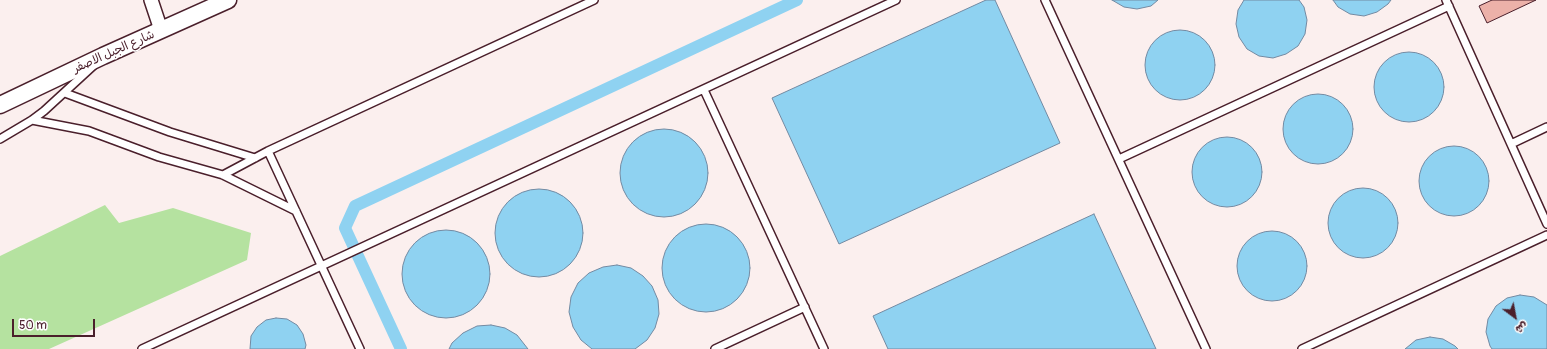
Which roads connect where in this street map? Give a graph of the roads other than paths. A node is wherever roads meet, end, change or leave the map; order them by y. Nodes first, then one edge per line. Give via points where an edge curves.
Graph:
1 (150, 0) edge
2 (228, 0) edge
3 (594, 0) edge
4 (896, 0) edge
5 (1045, 0) edge
6 (1447, 3) edge
7 (161, 30) junction
8 (102, 56) junction
9 (704, 90) junction
10 (65, 93) junction
11 (0, 104) edge
12 (32, 120) junction
13 (1547, 127) edge
14 (0, 139) edge
15 (1510, 144) junction
16 (268, 151) junction
17 (255, 158) junction
18 (1118, 159) junction
19 (223, 175) junction
20 (296, 212) junction
21 (1547, 224) edge
22 (1547, 235) edge
23 (321, 266) junction
24 (804, 307) junction
25 (142, 349) edge
26 (360, 349) edge
27 (714, 349) edge
28 (824, 349) edge
29 (1206, 349) edge
30 (1302, 349) edge

1 - 7 street
2 - 7 street, شارع الجبل الاصفر
3 - 16 lane
4 - 9 lane
5 - 18 lane
6 - 15 lane
6 - 18 lane
7 - 8 street, شارع الجبل الاصفر
8 - 10 lane
8 - 11 street, شارع الجبل الاصفر
9 - 23 lane
9 - 24 lane
10 - 12 lane
10 - 17 lane via 170,132
12 - 14 lane
12 - 19 lane via 89,131 159,157
13 - 15 lane
15 - 21 lane
16 - 17 lane
16 - 20 lane
17 - 19 lane
18 - 29 lane
19 - 20 lane
20 - 23 lane
22 - 30 lane
23 - 25 lane
23 - 26 lane
24 - 27 lane
24 - 28 lane

